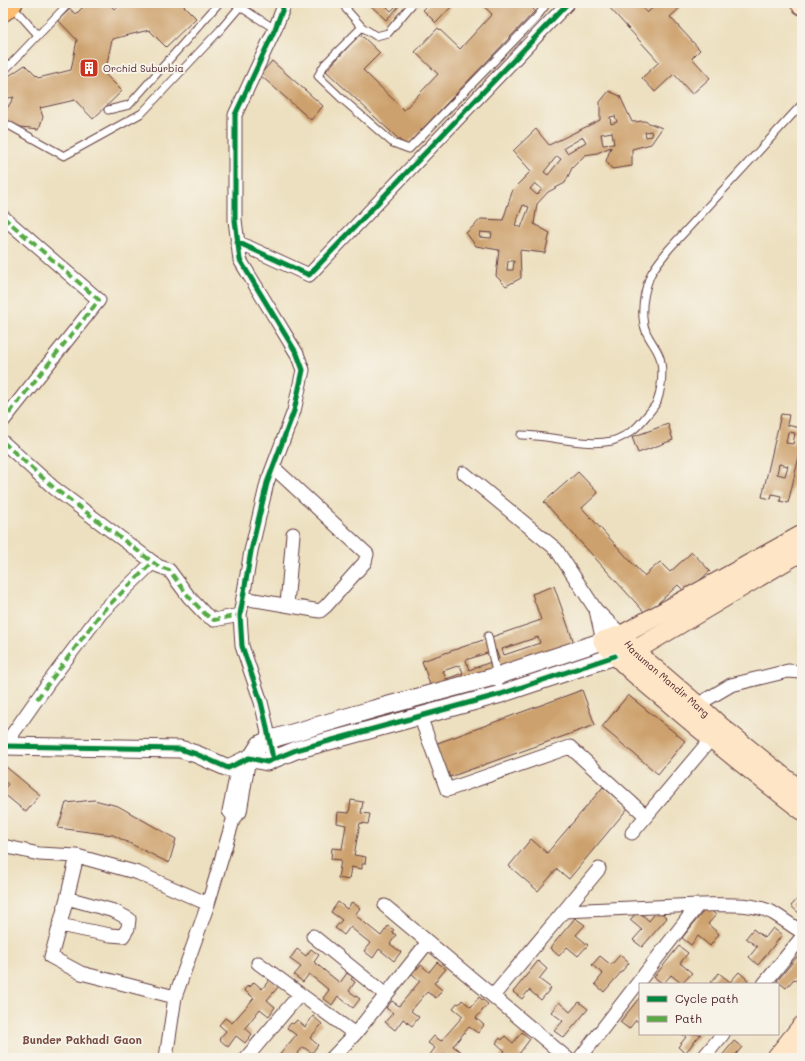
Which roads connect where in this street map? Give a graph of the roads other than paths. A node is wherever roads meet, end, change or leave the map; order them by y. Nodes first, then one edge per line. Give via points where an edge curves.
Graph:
1 (69, 3) edge
2 (219, 3) edge
3 (285, 3) edge
4 (350, 3) edge
5 (413, 3) edge
6 (542, 3) edge
7 (568, 3) edge
8 (800, 3) edge
9 (239, 4) edge
10 (802, 5) edge
11 (9, 6) edge
12 (362, 27) junction
13 (275, 29) junction
14 (38, 35) junction
15 (3, 72) edge
16 (802, 104) edge
17 (108, 110) dead end
18 (3, 122) edge
19 (3, 217) edge
20 (237, 242) junction
21 (3, 421) edge
22 (521, 434) dead end
23 (3, 442) edge
24 (273, 467) junction
25 (464, 473) dead end
26 (293, 534) dead end
27 (802, 535) edge
28 (802, 551) edge
29 (153, 562) junction
30 (242, 598) junction
31 (287, 605) junction
32 (596, 610) junction
33 (240, 615) junction
34 (622, 635) junction
35 (488, 636) dead end
36 (603, 641) junction
37 (634, 651) junction
38 (616, 656) junction
39 (802, 672) edge
40 (497, 676) junction
41 (663, 687) junction
42 (501, 694) junction
43 (697, 705) junction
44 (420, 716) junction
45 (711, 739) junction
46 (268, 740) junction
47 (3, 746) edge
48 (273, 759) junction
49 (246, 760) junction
50 (802, 792) edge
51 (802, 810) edge
52 (646, 816) junction
53 (632, 833) dead end
54 (3, 846) edge
55 (76, 856) junction
56 (599, 869) dead end
57 (67, 898) junction
58 (208, 904) junction
59 (698, 905) junction
60 (385, 906) dead end
61 (564, 911) junction
62 (59, 925) junction
63 (802, 932) edge
64 (313, 936) dead end
65 (802, 938) edge
66 (428, 942) junction
67 (258, 963) dead end
68 (765, 983) edge
69 (300, 994) junction
70 (386, 995) junction
71 (493, 996) junction
72 (175, 998) junction
73 (354, 1034) junction
74 (722, 1035) edge
75 (798, 1044) edge
76 (166, 1058) edge
77 (246, 1058) edge
78 (332, 1058) edge
79 (567, 1058) edge
80 (580, 1058) edge
81 (703, 1058) edge
82 (776, 1058) edge

1 - 14 lane
2 - 17 lane via 129,105
3 - 13 street
4 - 12 lane via 346,9
5 - 12 lane via 388,34 376,36
6 - 12 lane via 546,6 536,18 409,149 393,143 318,76 325,64
7 - 20 street via 309,275
8 - 10 main road
9 - 13 lane
9 - 18 lane via 220,30 142,113 64,156
11 - 14 lane
13 - 20 street via 235,115
14 - 15 lane
16 - 22 lane via 669,249 650,275 645,291 644,328 661,362 661,385 656,403 634,430 613,440 586,443
19 - 21 street via 99,300
20 - 24 street via 240,260 297,354 303,370 294,411
23 - 29 street via 54,488
24 - 30 street via 267,483
24 - 31 street via 367,554 365,562 320,611
25 - 32 street via 556,549
26 - 31 street
27 - 34 main road
28 - 37 main road
29 - 33 street via 169,570 189,597 214,620
29 - 47 street via 101,613
30 - 31 street
30 - 33 street
32 - 34 street, Hanuman Mandir Marg
32 - 36 street, Hanuman Mandir Marg
33 - 46 street via 242,646 261,702
34 - 36 main road
34 - 37 main road, Hanuman Mandir Marg
35 - 40 lane
36 - 38 main road, Hanuman Mandir Marg
36 - 40 street
37 - 38 main road
37 - 41 main road, Hanuman Mandir Marg
38 - 41 main road, Hanuman Mandir Marg
38 - 42 street
39 - 43 street via 788,671 731,685
40 - 42 lane
40 - 46 street
41 - 43 main road, Hanuman Mandir Marg
41 - 45 main road, Hanuman Mandir Marg
42 - 44 street
43 - 50 main road, Hanuman Mandir Marg
44 - 48 street via 296,750
44 - 52 street via 447,790 570,747
45 - 51 main road, Hanuman Mandir Marg
45 - 52 street
46 - 48 street
46 - 49 street via 260,744
47 - 49 street via 180,749 228,768
48 - 49 street via 267,762
49 - 58 street via 240,812 234,817
52 - 53 street
54 - 55 street via 39,854
55 - 57 street
55 - 58 street via 138,873
56 - 61 street
57 - 62 street
57 - 62 street via 114,911 129,919 128,928 123,936
58 - 72 street
59 - 61 street
59 - 63 street via 761,909
59 - 80 street
60 - 66 street
61 - 71 street
62 - 72 street via 51,957 81,973
64 - 70 street
65 - 68 street
66 - 70 street
66 - 71 street
67 - 69 street
69 - 73 street
69 - 77 street
70 - 73 street
71 - 79 street
72 - 76 street
73 - 78 street
74 - 81 street
75 - 82 main road

